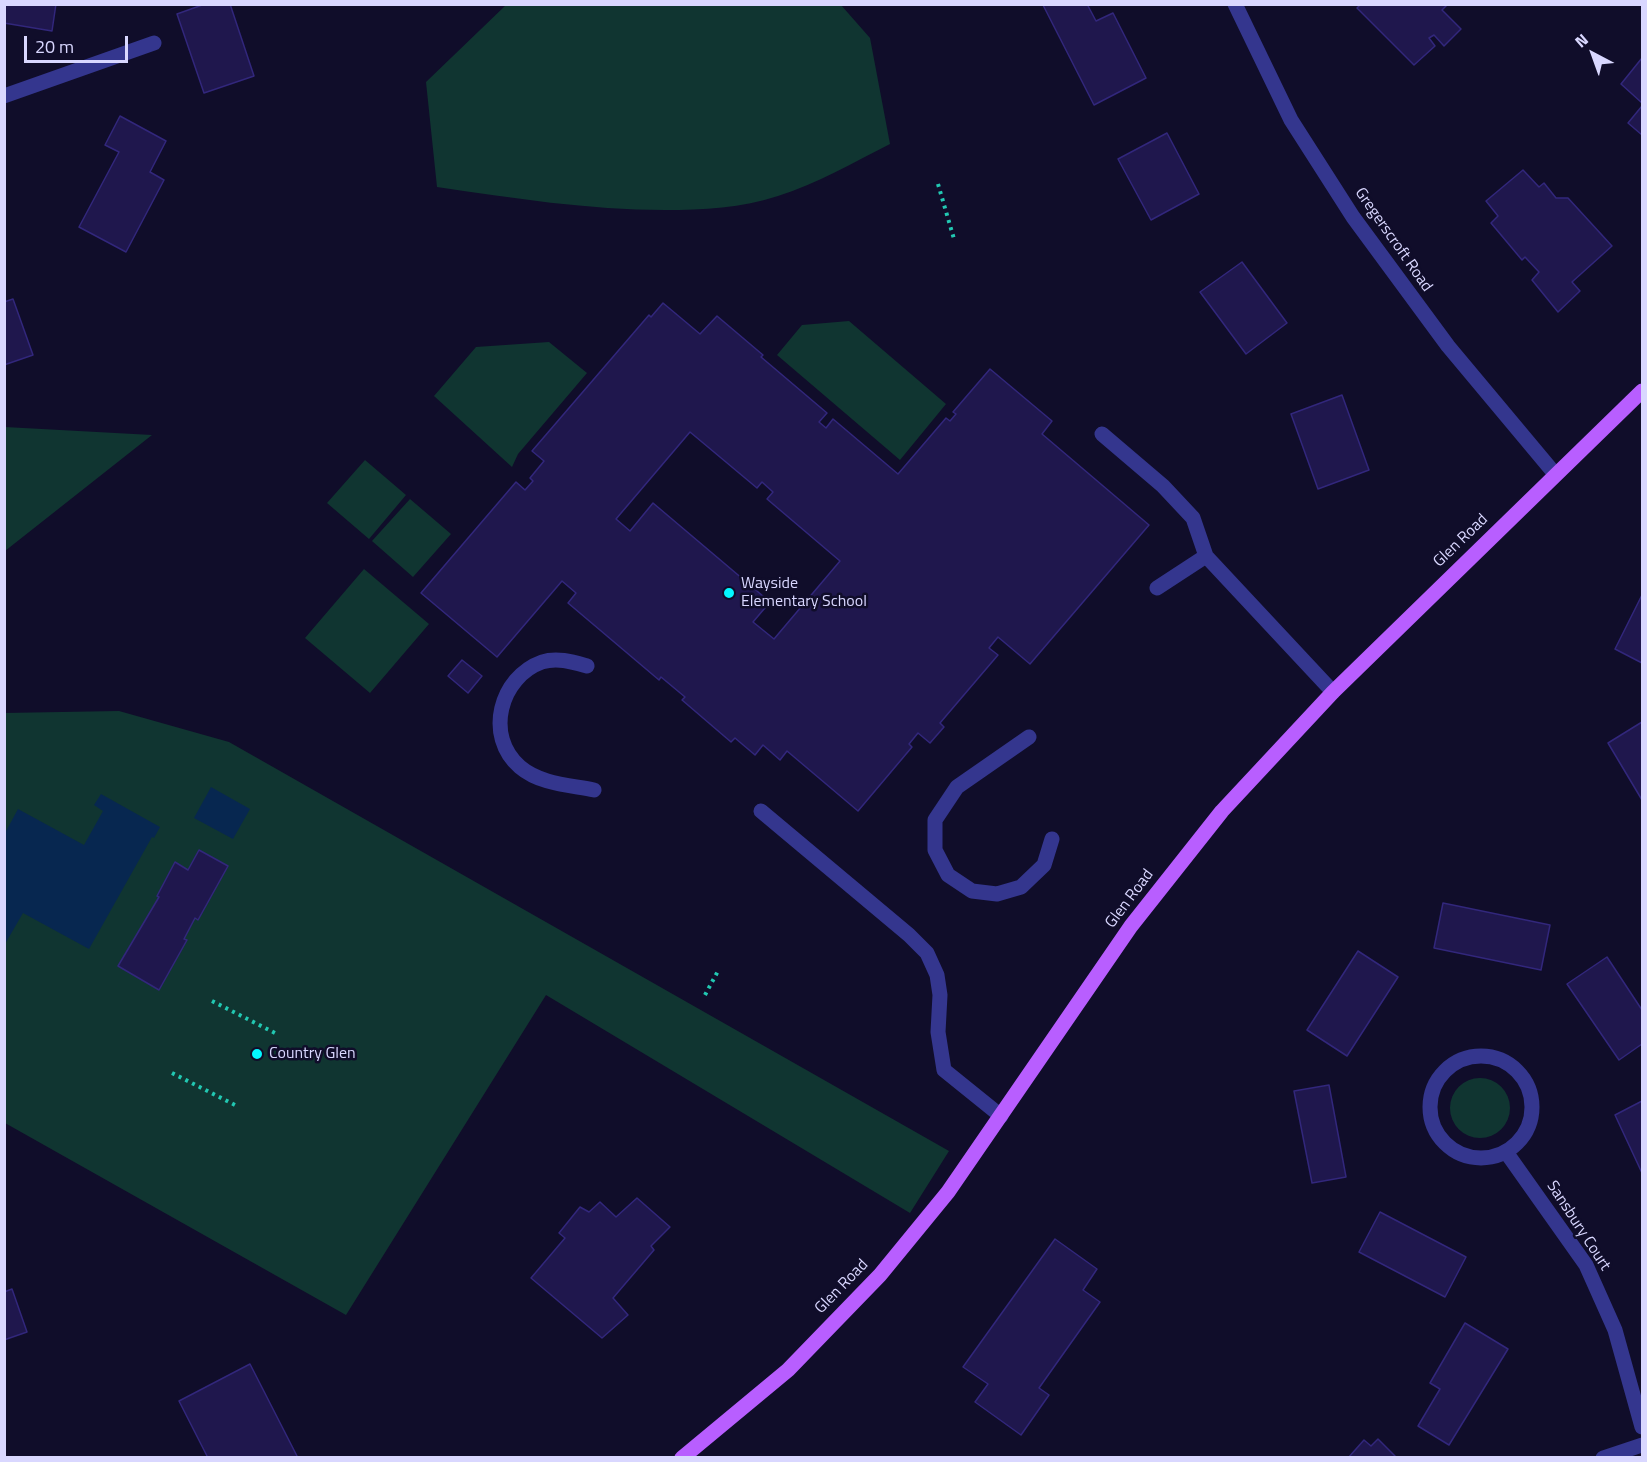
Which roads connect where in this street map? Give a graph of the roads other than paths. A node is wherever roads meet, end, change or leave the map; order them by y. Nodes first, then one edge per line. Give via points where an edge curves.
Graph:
1 (1235, 4) edge
2 (154, 43) dead end
3 (4, 96) edge
4 (1642, 391) edge
5 (1102, 434) dead end
6 (1555, 474) junction
7 (1206, 556) junction
8 (1157, 588) dead end
9 (587, 666) dead end
10 (1333, 692) junction
11 (1029, 737) dead end
12 (594, 790) dead end
13 (760, 811) dead end
14 (1052, 839) dead end
15 (1001, 1116) junction
16 (1506, 1152) junction
17 (1642, 1428) edge
18 (1642, 1445) edge
19 (682, 1458) edge
20 (1603, 1458) edge

1 - 6 street, Gregerscroft Road via 1291,120 1353,217 1448,346
2 - 3 street
4 - 6 main road, Glen Road
5 - 7 street via 1163,486 1193,518
6 - 10 main road, Glen Road
7 - 8 street
7 - 10 street
9 - 12 street via 565,660 543,662 522,672 504,696 499,721 504,745 519,766 536,778
10 - 15 main road, Glen Road via 1222,811 1131,926
11 - 14 street via 957,787 935,820 935,850 948,875 972,891 997,894 1021,887 1044,865
13 - 15 street via 927,952 940,995 938,1032 944,1070
15 - 19 main road, Glen Road via 948,1192 880,1275 788,1370
16 - 16 street via 1528,1128 1531,1096 1525,1081 1501,1060 1485,1056 1454,1064 1433,1090 1433,1125 1442,1140 1472,1158 1490,1158
16 - 17 street, Sansbury Court via 1586,1265 1615,1330
18 - 20 street

